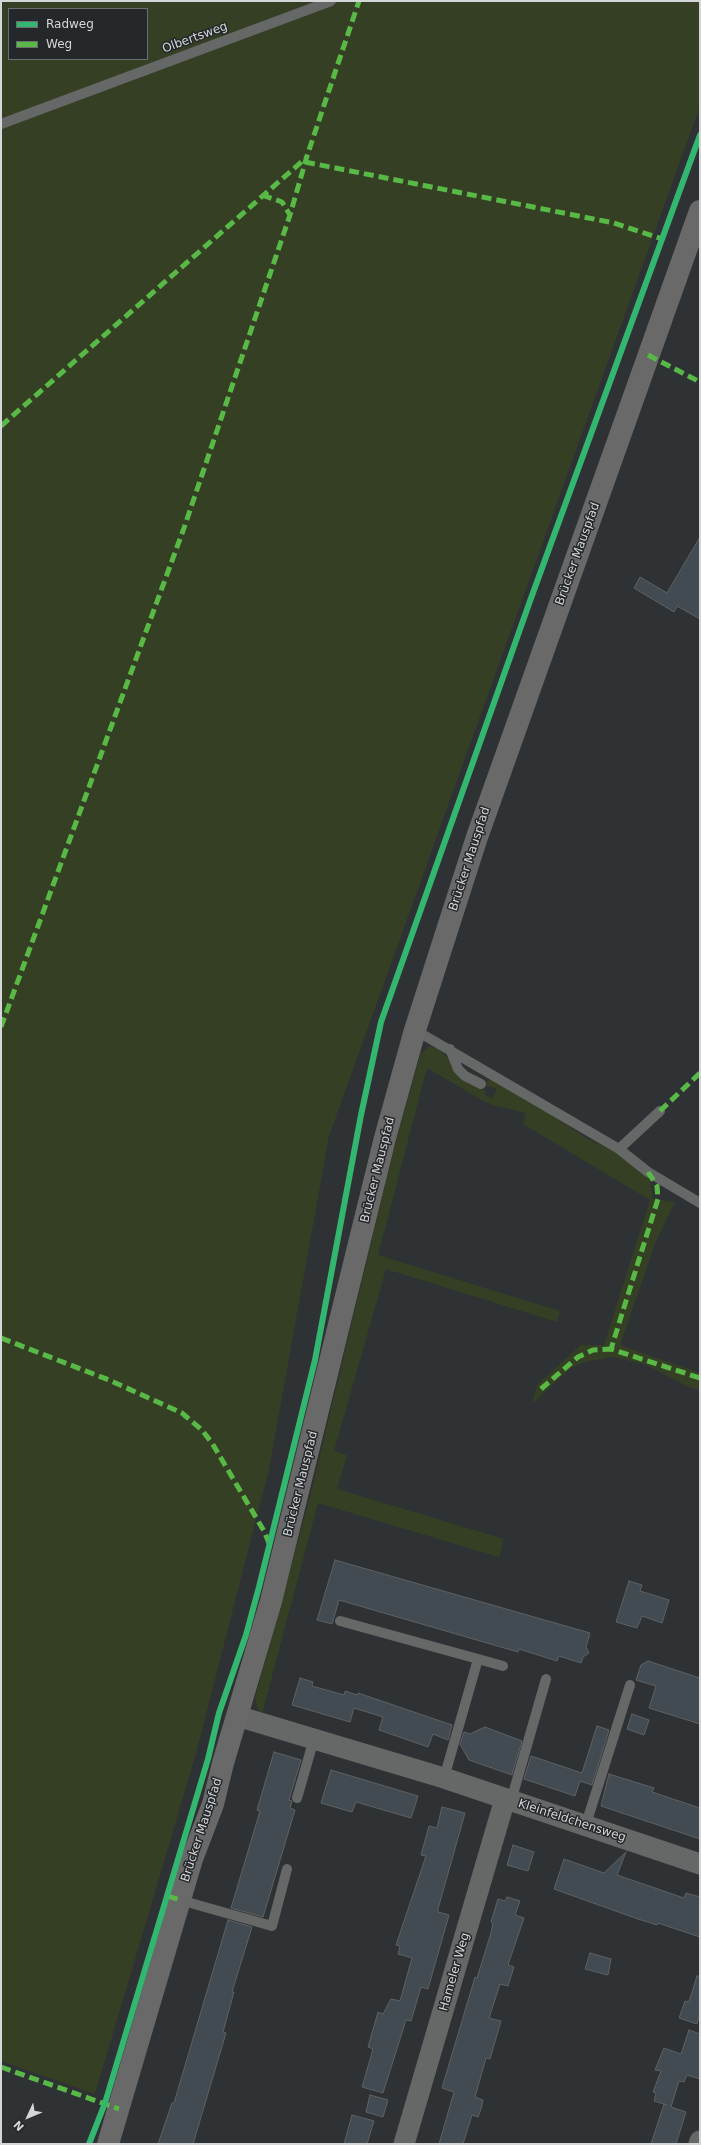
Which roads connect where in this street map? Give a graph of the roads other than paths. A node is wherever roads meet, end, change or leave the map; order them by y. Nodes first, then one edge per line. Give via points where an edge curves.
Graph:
1 (331, 1) edge
2 (1, 124) edge
3 (700, 211) edge
4 (415, 1030) junction
5 (450, 1049) junction
6 (481, 1084) dead end
7 (660, 1111) dead end
8 (619, 1149) junction
9 (700, 1203) edge
10 (340, 1621) dead end
11 (478, 1659) junction
12 (503, 1666) dead end
13 (546, 1679) dead end
14 (630, 1685) dead end
15 (237, 1716) junction
16 (314, 1739) junction
17 (444, 1778) junction
18 (297, 1798) dead end
19 (508, 1800) junction
20 (586, 1824) junction
21 (699, 1861) edge
22 (287, 1869) dead end
23 (180, 1900) junction
24 (108, 2144) edge
25 (404, 2144) edge

1 - 2 lane, Olbertsweg
3 - 4 main road, Brücker Mauspfad via 477,836
4 - 5 lane
4 - 15 main road, Brücker Mauspfad via 385,1138 285,1549
5 - 6 lane via 458,1068 465,1076
5 - 8 lane
7 - 8 lane
8 - 9 lane via 648,1172
10 - 11 lane
11 - 12 lane
11 - 17 lane
13 - 19 lane
14 - 20 lane
15 - 16 street, Kleinfeldchensweg
15 - 23 main road, Brücker Mauspfad via 213,1804 198,1839
16 - 17 street, Kleinfeldchensweg
16 - 18 lane
17 - 19 street, Kleinfeldchensweg
19 - 20 street, Kleinfeldchensweg
19 - 25 street, Hameler Weg
20 - 21 street, Kleinfeldchensweg
22 - 23 lane via 272,1926
23 - 24 main road, Brücker Mauspfad

